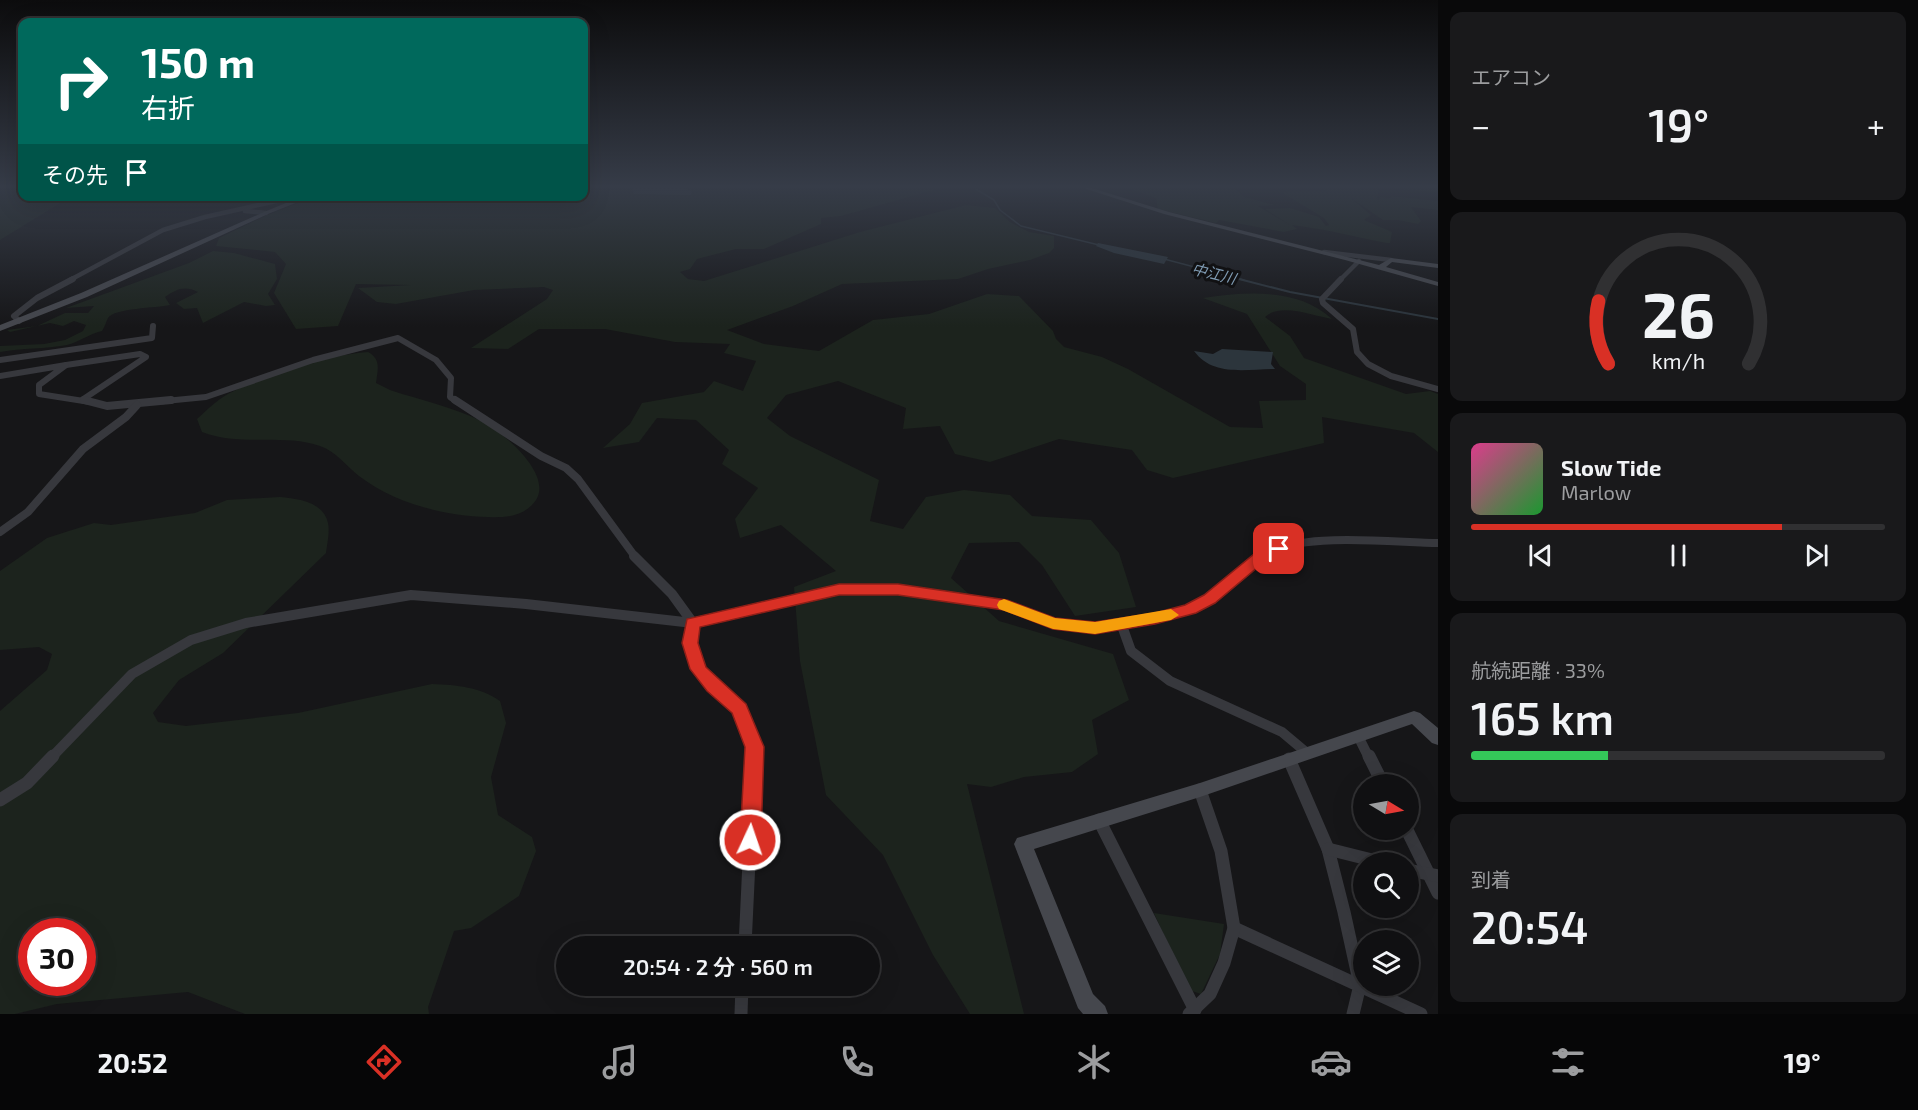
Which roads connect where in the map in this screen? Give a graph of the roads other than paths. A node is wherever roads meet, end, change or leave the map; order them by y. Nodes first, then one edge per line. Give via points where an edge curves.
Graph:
1 (162, 232) edge
2 (223, 232) edge
3 (1243, 232) edge
4 (1324, 252) junction
5 (1390, 260) junction
6 (1359, 261) junction
7 (1438, 266) edge
8 (1380, 267) junction
9 (1438, 284) edge
10 (19, 321) junction
11 (153, 326) dead end
12 (0, 328) edge
13 (140, 340) junction
14 (135, 355) junction
15 (0, 360) edge
16 (66, 365) junction
17 (0, 376) edge
18 (1438, 389) edge
19 (82, 400) junction
20 (137, 405) junction
21 (0, 532) edge
22 (1438, 543) edge
23 (1121, 622) junction
24 (693, 623) junction
25 (1358, 736) junction
26 (1438, 738) edge
27 (1307, 753) junction
28 (1289, 759) junction
29 (1378, 774) edge
30 (1200, 790) junction
31 (0, 800) edge
32 (1098, 820) junction
33 (1413, 840) edge
34 (1328, 849) junction
35 (1353, 855) edge
36 (1419, 873) edge
37 (1434, 876) edge
38 (1438, 893) edge
39 (1234, 928) junction
40 (745, 936) edge
41 (1353, 955) edge
42 (1353, 982) edge
43 (742, 996) edge
44 (1357, 996) edge
45 (1383, 996) edge
46 (1192, 1012) edge
47 (741, 1014) edge
48 (1097, 1014) edge
49 (1353, 1014) edge
50 (1421, 1014) edge

1 - 10 street via 133,244 24,306 14,316
2 - 10 main road
3 - 4 main road
4 - 5 street
4 - 6 main road
5 - 7 main road
5 - 8 main road
6 - 8 main road
6 - 18 street via 1323,298 1327,308 1353,329 1357,352 1368,364 1391,376
8 - 9 main road
10 - 12 main road
11 - 13 street via 152,338
13 - 14 street
13 - 15 street
14 - 16 street
14 - 19 street via 146,357
16 - 17 street
16 - 19 street via 39,385 39,394
19 - 20 street via 107,406
20 - 21 street via 83,449 28,512
20 - 24 street via 206,396 312,360 398,338 444,368 451,378 450,397 578,479 634,556 672,594
22 - 23 street via 1335,539 1294,544 1264,554 1210,599 1191,609 1155,619
23 - 24 street via 1095,628 1053,623 1007,605 898,590 839,590
23 - 27 street via 1131,651 1170,681 1282,732
24 - 31 street via 411,595 246,623 191,640 132,674 27,783
24 - 40 street via 690,643 699,669 713,687 740,709 754,747
25 - 26 main road via 1414,717
25 - 27 main road
25 - 29 street
27 - 28 main road
28 - 30 main road
28 - 34 street
30 - 32 main road
30 - 39 street via 1221,850
32 - 46 street
32 - 48 main road via 1023,844 1081,992
33 - 37 street
34 - 35 street
34 - 41 street
36 - 37 street
37 - 38 street
39 - 42 street
39 - 46 street via 1210,994
43 - 47 street
44 - 49 street
45 - 50 street

